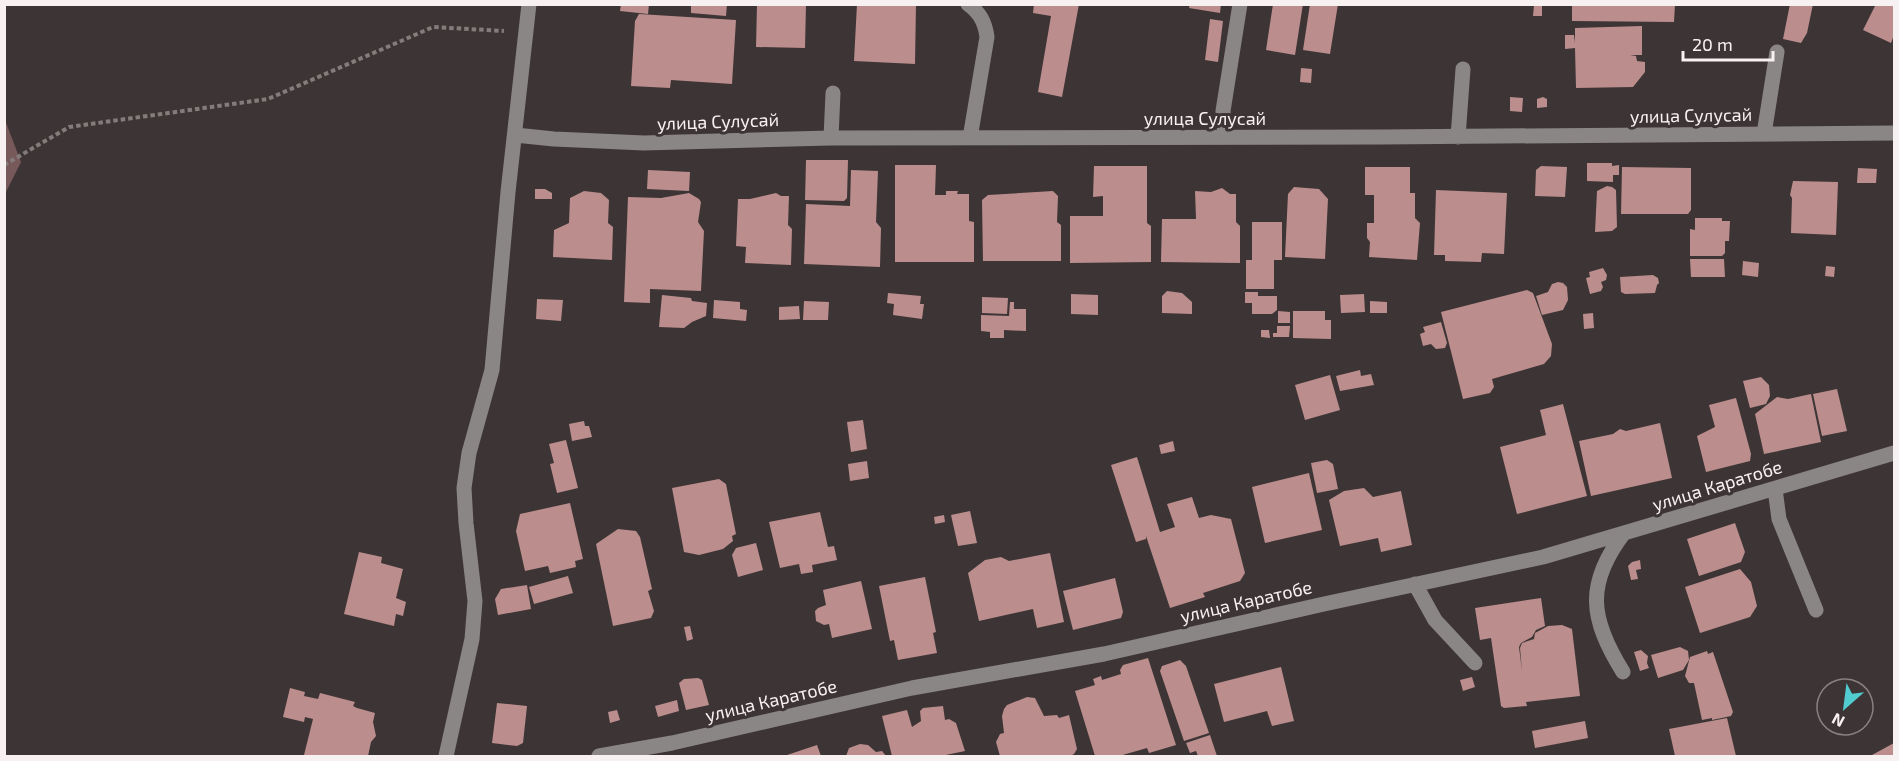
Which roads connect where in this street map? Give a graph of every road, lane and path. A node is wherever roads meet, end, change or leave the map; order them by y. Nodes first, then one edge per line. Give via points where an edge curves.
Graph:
1 (529, 4) edge
2 (968, 4) edge
3 (1240, 4) edge
4 (526, 32) junction
5 (1777, 52) dead end
6 (1463, 69) dead end
7 (833, 93) dead end
8 (1894, 133) edge
9 (1764, 134) junction
10 (515, 135) junction
11 (1458, 136) junction
12 (1225, 137) junction
13 (831, 138) junction
14 (970, 138) junction
15 (4, 165) edge
16 (1894, 453) edge
17 (1774, 489) junction
18 (1624, 533) junction
19 (1415, 584) junction
20 (1816, 610) dead end
21 (1475, 663) dead end
22 (1623, 672) dead end
23 (446, 756) edge
24 (599, 756) edge

1 - 4 street
2 - 14 street via 985,23 987,37
3 - 12 street via 1222,111
4 - 10 street
4 - 15 path via 433,27 268,99 69,127
5 - 9 street
6 - 11 street
7 - 13 street
8 - 9 street, улица Сулусай
9 - 11 street, улица Сулусай
10 - 13 street, улица Сулусай via 644,143
10 - 23 street via 492,370 469,453 464,488 475,601 472,639
11 - 12 street, улица Сулусай
12 - 14 street, улица Сулусай
13 - 14 street, улица Сулусай
16 - 17 street, улица Каратобе
17 - 18 street, улица Каратобе
17 - 20 street via 1779,519
18 - 19 street, улица Каратобе via 1543,557
18 - 22 street via 1600,572 1596,595 1607,646
19 - 21 street via 1434,620
19 - 24 street, улица Каратобе via 1104,654 912,688

